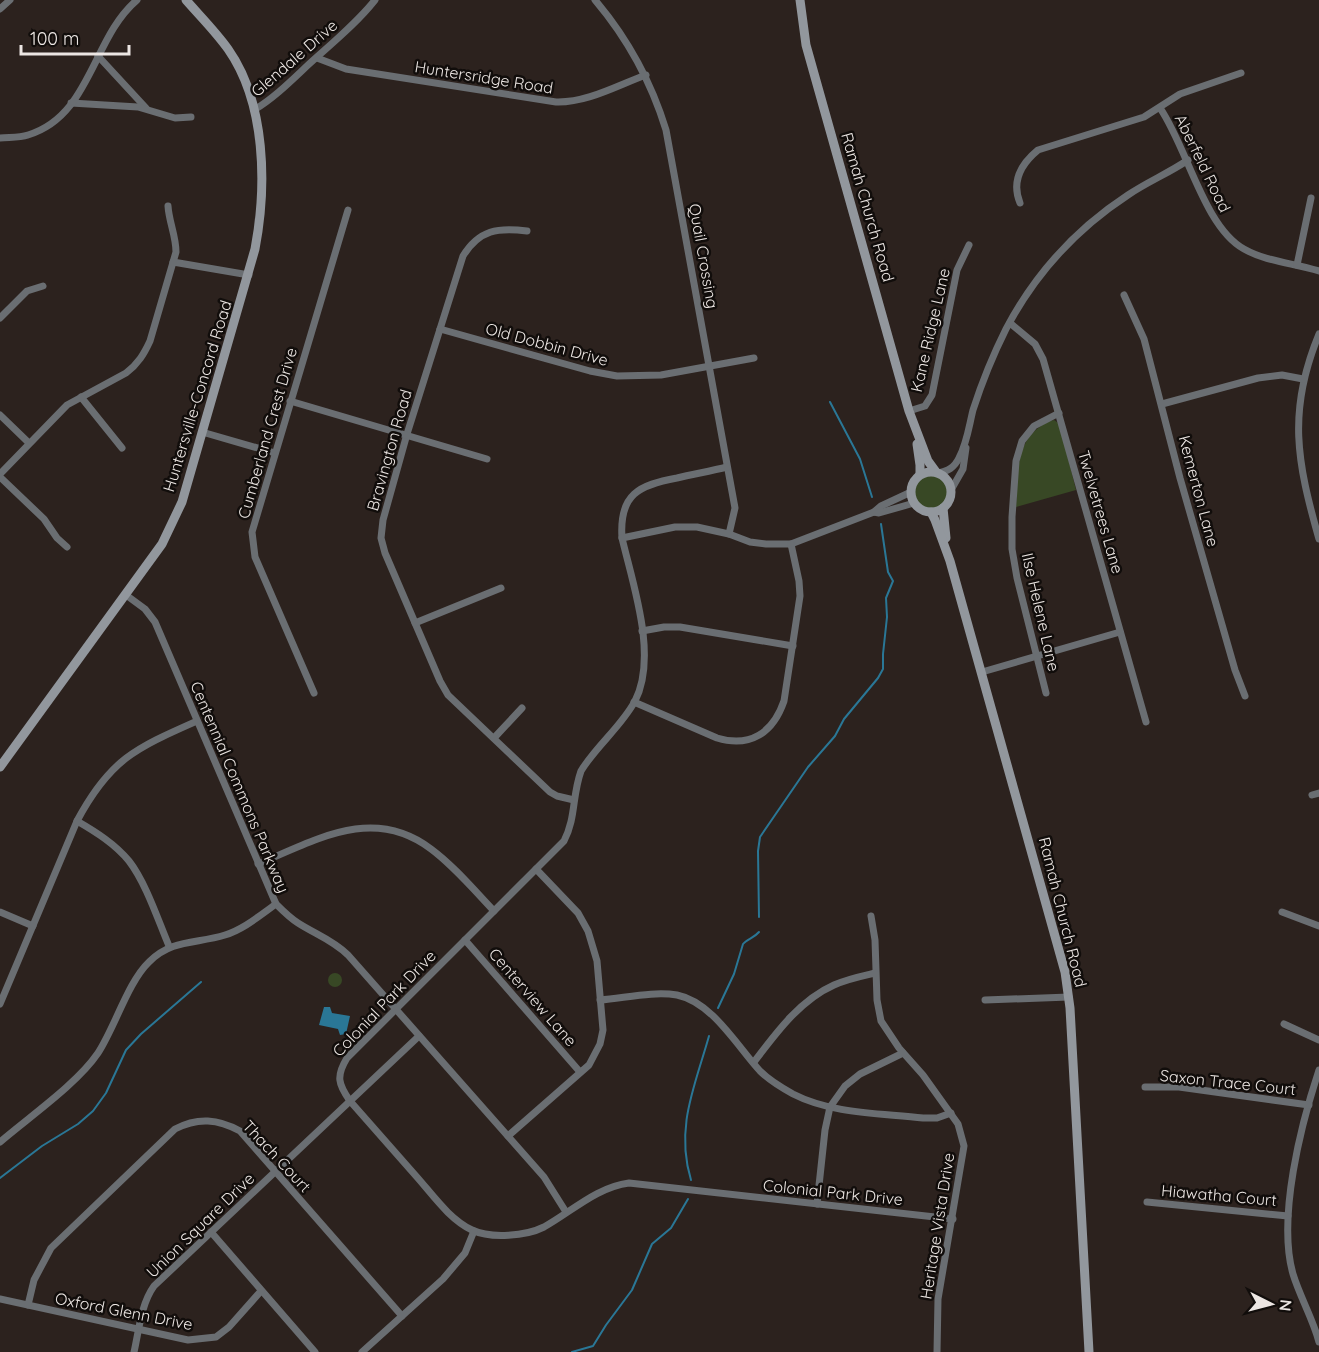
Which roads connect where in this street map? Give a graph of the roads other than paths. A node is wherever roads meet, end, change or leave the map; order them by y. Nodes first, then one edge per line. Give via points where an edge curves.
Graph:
1 (10, 0) edge
2 (137, 0) edge
3 (186, 0) edge
4 (375, 0) edge
5 (595, 0) edge
6 (800, 0) edge
7 (0, 9) edge
8 (98, 56) junction
9 (316, 57) junction
10 (1241, 73) dead end
11 (646, 75) junction
12 (71, 104) junction
13 (146, 108) junction
14 (1160, 108) junction
15 (254, 110) junction
16 (191, 117) dead end
17 (0, 138) edge
18 (1188, 160) junction
19 (1311, 198) dead end
20 (1020, 203) dead end
21 (168, 206) dead end
22 (348, 210) dead end
23 (527, 231) dead end
24 (969, 245) dead end
25 (173, 261) junction
26 (1297, 265) junction
27 (1319, 271) edge
28 (249, 275) junction
29 (43, 286) dead end
30 (1124, 295) dead end
31 (0, 318) edge
32 (1010, 323) junction
33 (440, 329) junction
34 (1319, 334) edge
35 (754, 358) dead end
36 (710, 366) junction
37 (1303, 379) junction
38 (81, 397) junction
39 (290, 401) junction
40 (1162, 404) junction
41 (909, 411) junction
42 (1059, 413) junction
43 (0, 415) edge
44 (912, 421) junction
45 (202, 432) junction
46 (407, 434) junction
47 (966, 439) junction
48 (29, 443) junction
49 (122, 448) dead end
50 (275, 453) junction
51 (487, 459) dead end
52 (727, 467) junction
53 (937, 473) junction
54 (920, 474) junction
55 (0, 475) edge
56 (951, 490) junction
57 (911, 492) junction
58 (914, 503) junction
59 (943, 508) junction
60 (874, 512) junction
61 (931, 512) junction
62 (729, 534) junction
63 (622, 538) junction
64 (1319, 539) edge
65 (791, 544) junction
66 (67, 547) dead end
67 (950, 561) junction
68 (501, 588) dead end
69 (126, 595) junction
70 (416, 623) junction
71 (642, 631) junction
72 (1120, 632) junction
73 (793, 646) junction
74 (1037, 655) junction
75 (982, 672) junction
76 (314, 693) dead end
77 (1046, 693) dead end
78 (1245, 696) dead end
79 (634, 702) junction
80 (522, 708) dead end
81 (197, 721) junction
82 (1146, 722) dead end
83 (494, 738) junction
84 (0, 767) edge
85 (574, 800) junction
86 (77, 821) junction
87 (258, 864) junction
88 (536, 869) junction
89 (276, 904) junction
90 (494, 910) junction
91 (0, 912) edge
92 (1282, 912) dead end
93 (871, 916) dead end
94 (33, 926) junction
95 (1319, 926) edge
96 (465, 939) junction
97 (169, 946) junction
98 (875, 972) junction
99 (1069, 997) junction
100 (600, 999) junction
101 (985, 1000) dead end
102 (0, 1004) edge
103 (395, 1008) junction
104 (1284, 1024) dead end
105 (419, 1036) junction
106 (1319, 1041) edge
107 (903, 1053) junction
108 (754, 1062) junction
109 (1319, 1070) edge
110 (580, 1072) junction
111 (1145, 1088) dead end
112 (350, 1101) junction
113 (1309, 1105) junction
114 (830, 1107) junction
115 (951, 1113) junction
116 (508, 1136) junction
117 (0, 1142) edge
118 (275, 1171) junction
119 (1147, 1202) dead end
120 (818, 1204) junction
121 (566, 1212) junction
122 (1288, 1216) junction
123 (953, 1219) junction
124 (474, 1231) junction
125 (211, 1232) junction
126 (261, 1291) junction
127 (0, 1299) edge
128 (28, 1305) junction
129 (402, 1316) junction
130 (139, 1329) junction
131 (1319, 1342) edge
132 (134, 1352) edge
133 (315, 1352) edge
134 (362, 1352) edge
135 (937, 1352) edge
136 (1089, 1352) edge

1 - 7 street
2 - 8 street via 119,17
3 - 15 main road, Huntersville-Concord Road via 233,58
4 - 9 street, Glendale Drive
5 - 11 street, Quail Crossing
6 - 41 main road, Ramah Church Road via 806,45
8 - 12 street
8 - 13 street
9 - 11 street, Huntersridge Road via 346,69 569,103
9 - 15 street, Glendale Drive
10 - 14 street via 1180,94
11 - 36 street, Quail Crossing via 669,142
12 - 13 street
12 - 17 street via 62,115 33,133
13 - 16 street via 175,118
14 - 18 street, Aberfeld Road
14 - 20 street via 1144,117 1038,150 1020,170 1016,194
15 - 28 main road, Huntersville-Concord Road via 262,193
18 - 26 street, Aberfeld Road via 1212,215 1234,243 1270,260
18 - 32 street via 1092,221 1057,254 1024,297
19 - 26 street
21 - 25 street via 176,247
22 - 39 street, Cumberland Crest Drive
23 - 33 street, Bravington Road via 493,231 467,250
24 - 41 street, Kane Ridge Lane via 957,270 932,395 925,406
25 - 28 street
25 - 38 street via 150,341 139,361 126,373
26 - 27 street, Aberfeld Road
28 - 45 main road, Huntersville-Concord Road
29 - 31 street via 27,291
30 - 40 street, Kemerton Lane via 1140,330
32 - 42 street, Twelvetrees Lane via 1040,352
32 - 47 street via 984,379
33 - 36 street, Old Dobbin Drive via 617,376 661,375
33 - 46 street, Bravington Road
34 - 37 street
35 - 36 street, Old Dobbin Drive
36 - 52 street, Quail Crossing
37 - 40 street via 1282,375 1258,378
37 - 64 street via 1298,443
38 - 48 street via 67,405
38 - 49 street
39 - 46 street
39 - 50 street, Cumberland Crest Drive
40 - 78 street, Kemerton Lane
41 - 44 main road, Ramah Church Road
42 - 72 street, Twelvetrees Lane
42 - 74 street, Ilse Helene Lane via 1042,420 1027,433 1016,461 1012,549 1020,596
43 - 48 street
44 - 53 main road, Ramah Church Road
44 - 54 main road, Ramah Church Road
45 - 50 street
45 - 69 main road, Huntersville-Concord Road via 176,517
46 - 51 street
46 - 70 street, Bravington Road via 382,519 381,538
47 - 53 street via 955,465
47 - 56 street via 963,469
48 - 55 street
50 - 76 street, Cumberland Crest Drive via 252,532 253,548
52 - 62 street, Quail Crossing via 735,508
52 - 63 street, Colonial Park Drive via 647,484 628,502 621,525
53 - 54 main road
53 - 56 main road, Ramah Church Road via 946,479
54 - 57 main road
55 - 66 street
56 - 59 main road
57 - 58 main road
57 - 60 street
58 - 60 street
58 - 61 main road
59 - 61 main road
59 - 67 main road, Ramah Church Road
60 - 65 street
61 - 67 main road, Ramah Church Road
62 - 63 street via 675,527
62 - 65 street via 750,542
63 - 71 street, Colonial Park Drive
65 - 73 street via 800,581
67 - 75 main road, Ramah Church Road
68 - 70 street
69 - 81 street, Centennial Commons Parkway via 155,622
69 - 84 main road, Huntersville-Concord Road
70 - 83 street, Bravington Road via 448,695
71 - 73 street via 680,627
71 - 79 street, Colonial Park Drive via 644,668
72 - 74 street
72 - 82 street, Twelvetrees Lane
73 - 79 street via 779,715 771,726 751,739 728,742
74 - 75 street
74 - 77 street, Ilse Helene Lane
75 - 99 main road, Ramah Church Road via 1050,913
79 - 85 street, Colonial Park Drive via 581,771
80 - 83 street
81 - 86 street via 128,756 92,794
81 - 87 street, Centennial Commons Parkway
83 - 85 street, Bravington Road via 550,792
85 - 88 street, Colonial Park Drive via 572,826 564,841
86 - 94 street
86 - 97 street via 99,833 130,862
87 - 89 street, Centennial Commons Parkway
87 - 90 street via 339,831 357,827 397,830 433,850
88 - 90 street, Colonial Park Drive
88 - 100 street via 578,913 588,931 597,961
89 - 97 street via 241,929
89 - 103 street, Centennial Commons Parkway via 298,923 340,947
90 - 96 street, Colonial Park Drive
91 - 94 street
92 - 95 street
93 - 98 street, Heritage Vista Drive
94 - 102 street
96 - 103 street, Colonial Park Drive
96 - 110 street, Centerview Lane
97 - 117 street via 148,962 138,976 109,1035 83,1072
98 - 107 street, Heritage Vista Drive via 881,1021
98 - 108 street via 834,985 801,1006
99 - 101 street
99 - 136 main road, Ramah Church Road
100 - 108 street via 677,995 691,999 709,1011
100 - 110 street via 600,1044 595,1057
103 - 105 street, Centennial Commons Parkway
103 - 112 street, Colonial Park Drive via 340,1068 341,1088
104 - 106 street
105 - 112 street, Union Square Drive
105 - 116 street, Centennial Commons Parkway
107 - 114 street via 860,1074 845,1086
107 - 115 street, Heritage Vista Drive
108 - 114 street via 761,1072 794,1094
109 - 113 street
110 - 116 street
111 - 113 street, Saxon Trace Court via 1179,1087
112 - 118 street, Union Square Drive
112 - 124 street, Colonial Park Drive via 448,1212
113 - 122 street via 1292,1178
114 - 115 street via 923,1118
114 - 120 street
115 - 123 street, Heritage Vista Drive via 964,1146
116 - 121 street, Centennial Commons Parkway via 544,1177
118 - 125 street, Union Square Drive
118 - 128 street, Thach Court via 240,1131 226,1123 186,1123 175,1129 51,1248 34,1280
118 - 129 street, Thach Court
119 - 122 street, Hiawatha Court
120 - 121 street, Colonial Park Drive via 629,1184 606,1189
120 - 123 street, Colonial Park Drive
121 - 124 street, Colonial Park Drive via 528,1233 495,1235
122 - 131 street via 1288,1252 1293,1273
123 - 135 street, Heritage Vista Drive via 938,1299
124 - 129 street via 456,1264
125 - 126 street
125 - 130 street, Union Square Drive via 148,1294
126 - 130 street, Oxford Glenn Drive via 216,1336 188,1340
126 - 133 street
127 - 128 street, Oxford Glenn Drive
128 - 130 street, Oxford Glenn Drive
129 - 134 street
130 - 132 street, Union Square Drive

